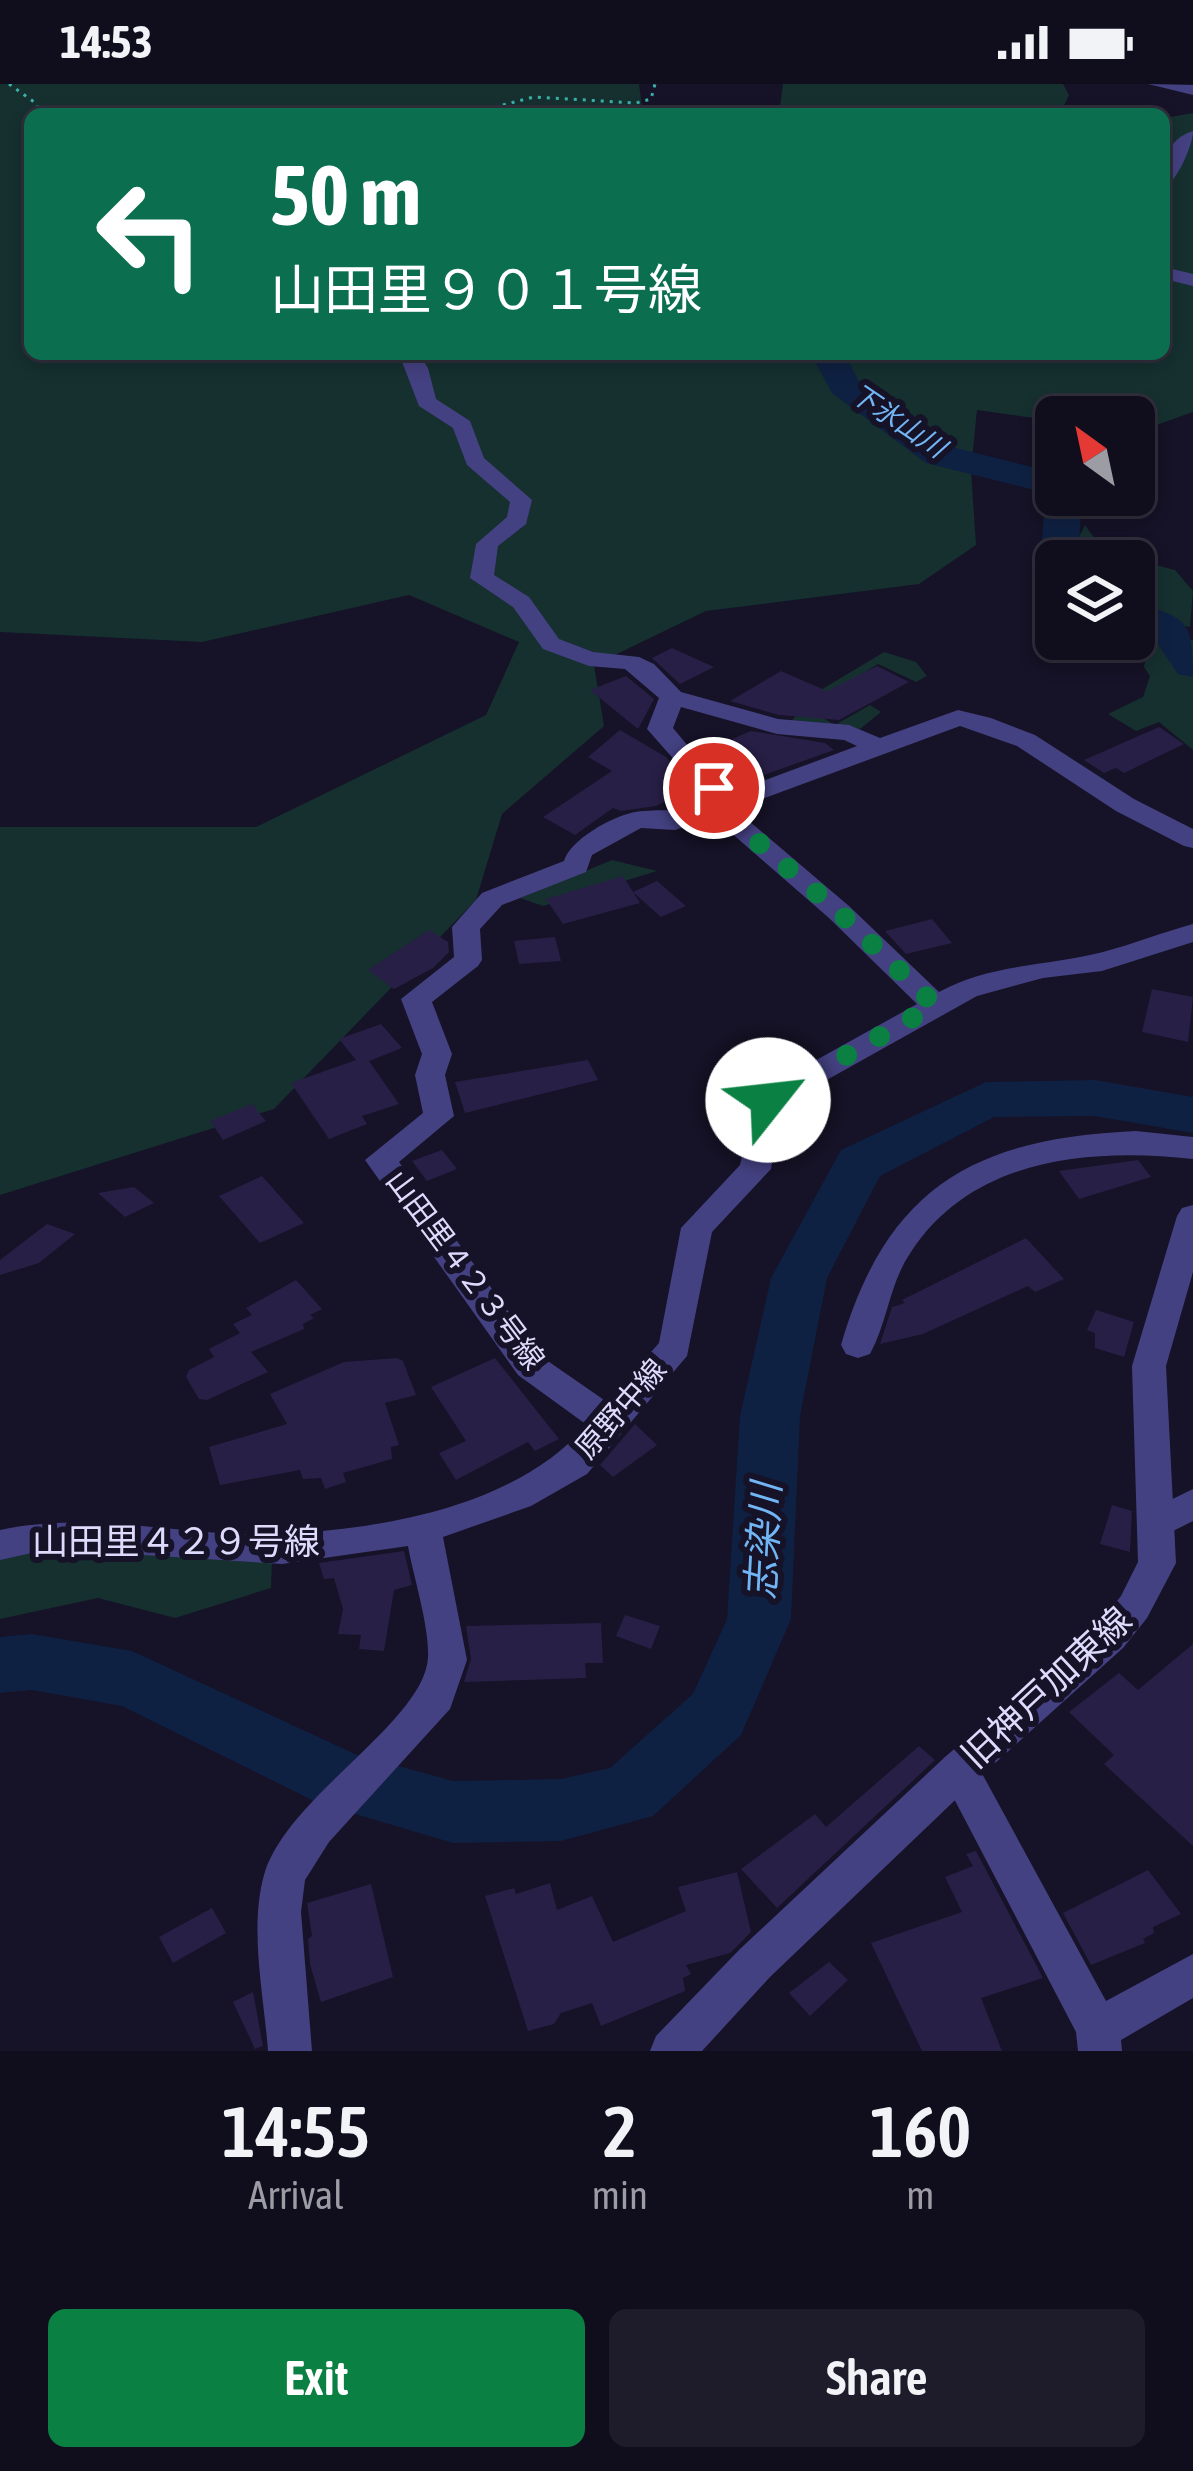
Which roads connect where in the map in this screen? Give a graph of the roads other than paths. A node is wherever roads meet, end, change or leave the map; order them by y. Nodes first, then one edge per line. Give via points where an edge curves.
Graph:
1 (1156, 84) edge
2 (1193, 90) edge
3 (1193, 136) edge
4 (1170, 169) edge
5 (413, 360) edge
6 (672, 697) junction
7 (879, 747) junction
8 (716, 806) junction
9 (1193, 840) edge
10 (1193, 933) edge
11 (935, 1005) junction
12 (1193, 1148) edge
13 (1190, 1235) edge
14 (858, 1346) dead end
15 (608, 1421) junction
16 (1193, 1504) edge
17 (1155, 1525) junction
18 (423, 1529) junction
19 (0, 1545) edge
20 (958, 1770) junction
21 (1193, 1975) edge
22 (1099, 2040) edge
23 (290, 2051) edge
24 (672, 2051) edge

1 - 2 street
3 - 4 street via 1181,142
5 - 6 street via 426,402 463,424 474,464 520,500 518,519 487,544 482,578 521,602 551,644 570,655 646,668
6 - 7 street via 777,726 849,733
6 - 8 street via 660,729 714,788
7 - 8 street
7 - 9 street via 958,718 981,721 1037,744 1126,806
8 - 11 street
8 - 15 street, 山田里４２３号線 via 675,822 636,820 580,851 576,866 492,899 466,927 468,960 416,999 437,1054 430,1076 439,1116 381,1160 530,1366
10 - 11 street, 原野中線 via 1102,962 967,989
11 - 15 street, 原野中線 via 768,1100 755,1169 697,1228 675,1347
12 - 14 street via 1085,1143 965,1181 905,1232 879,1268
13 - 17 street, 旧神戸加東線 via 1149,1366
15 - 18 street, 原野中線 via 574,1464 518,1496
16 - 17 street
17 - 20 street, 旧神戸加東線 via 1156,1563 1110,1637
18 - 19 street, 山田里４２９号線 via 282,1549 50,1534
18 - 23 street via 448,1660 436,1697 315,1829 285,1875 280,1912
20 - 22 street
20 - 24 street, 旧神戸加東線
21 - 22 street

